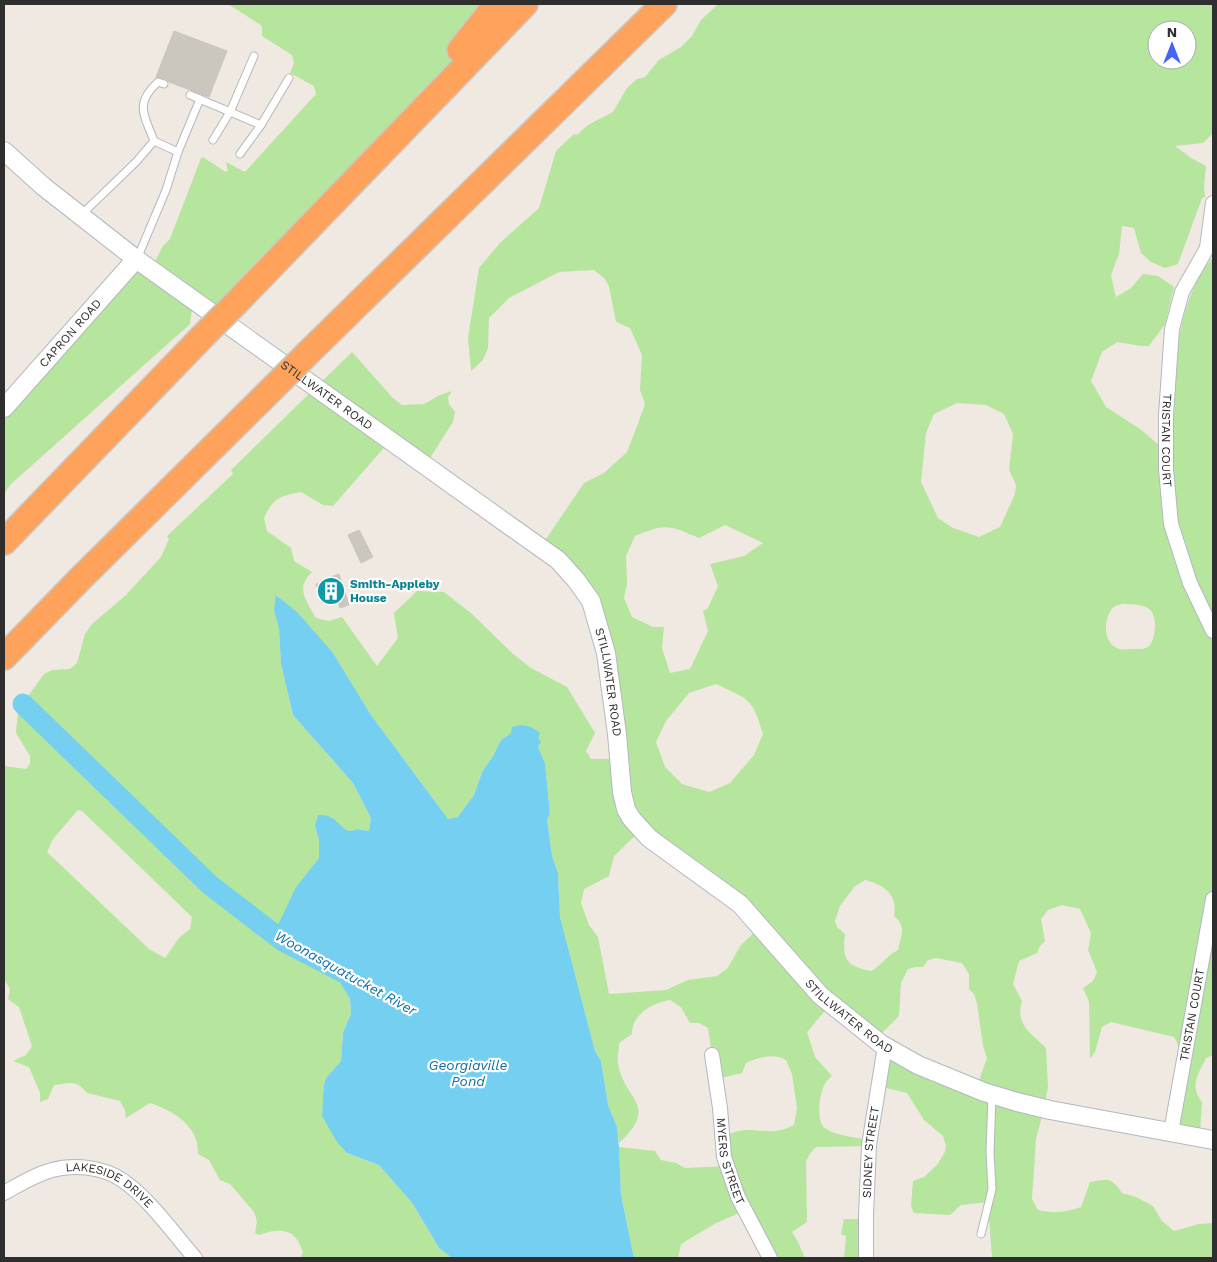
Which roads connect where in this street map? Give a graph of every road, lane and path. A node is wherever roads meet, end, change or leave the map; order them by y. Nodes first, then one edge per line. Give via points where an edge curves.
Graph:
1 (498, 4) edge
2 (525, 4) edge
3 (664, 4) edge
4 (254, 56) dead end
5 (289, 78) dead end
6 (164, 84) dead end
7 (190, 95) dead end
8 (200, 99) junction
9 (230, 112) junction
10 (260, 125) junction
11 (154, 140) junction
12 (213, 140) dead end
13 (4, 150) edge
14 (178, 152) junction
15 (240, 154) dead end
16 (350, 184) junction
17 (1213, 203) edge
18 (80, 216) junction
19 (1210, 245) edge
20 (136, 259) junction
21 (4, 408) edge
22 (4, 542) edge
23 (1213, 631) edge
24 (4, 657) edge
25 (1213, 899) edge
26 (885, 1046) junction
27 (712, 1055) dead end
28 (992, 1095) junction
29 (1171, 1132) junction
30 (1213, 1140) edge
31 (4, 1193) edge
32 (981, 1234) dead end
33 (195, 1258) edge
34 (770, 1258) edge
35 (866, 1258) edge

1 - 16 highway
2 - 16 highway
3 - 24 highway, bridge
4 - 9 lane
5 - 10 lane
6 - 11 lane via 158,82 143,100 142,109
7 - 8 lane
8 - 9 lane
8 - 14 lane
9 - 10 lane
9 - 12 lane
10 - 15 lane
11 - 14 lane
11 - 18 lane
13 - 18 street, STILLWATER ROAD
14 - 20 lane via 166,190
16 - 22 highway, bridge
17 - 19 street, TRISTAN COURT
18 - 20 street, STILLWATER ROAD
19 - 23 street, TRISTAN COURT via 1182,292 1172,329 1166,469 1171,524 1190,583
20 - 21 street, CAPRON ROAD
20 - 26 street, STILLWATER ROAD via 565,566 590,600 606,653 622,792 632,818 649,838 740,904 820,995
25 - 29 street, TRISTAN COURT
26 - 28 street, STILLWATER ROAD via 918,1065
26 - 35 street, SIDNEY STREET via 869,1145
27 - 34 street, MYERS STREET via 724,1157 738,1197
28 - 29 street, STILLWATER ROAD via 1050,1110
28 - 32 lane via 992,1189
29 - 30 street, STILLWATER ROAD
31 - 33 street, LAKESIDE DRIVE via 23,1181 54,1170 100,1170 129,1185

